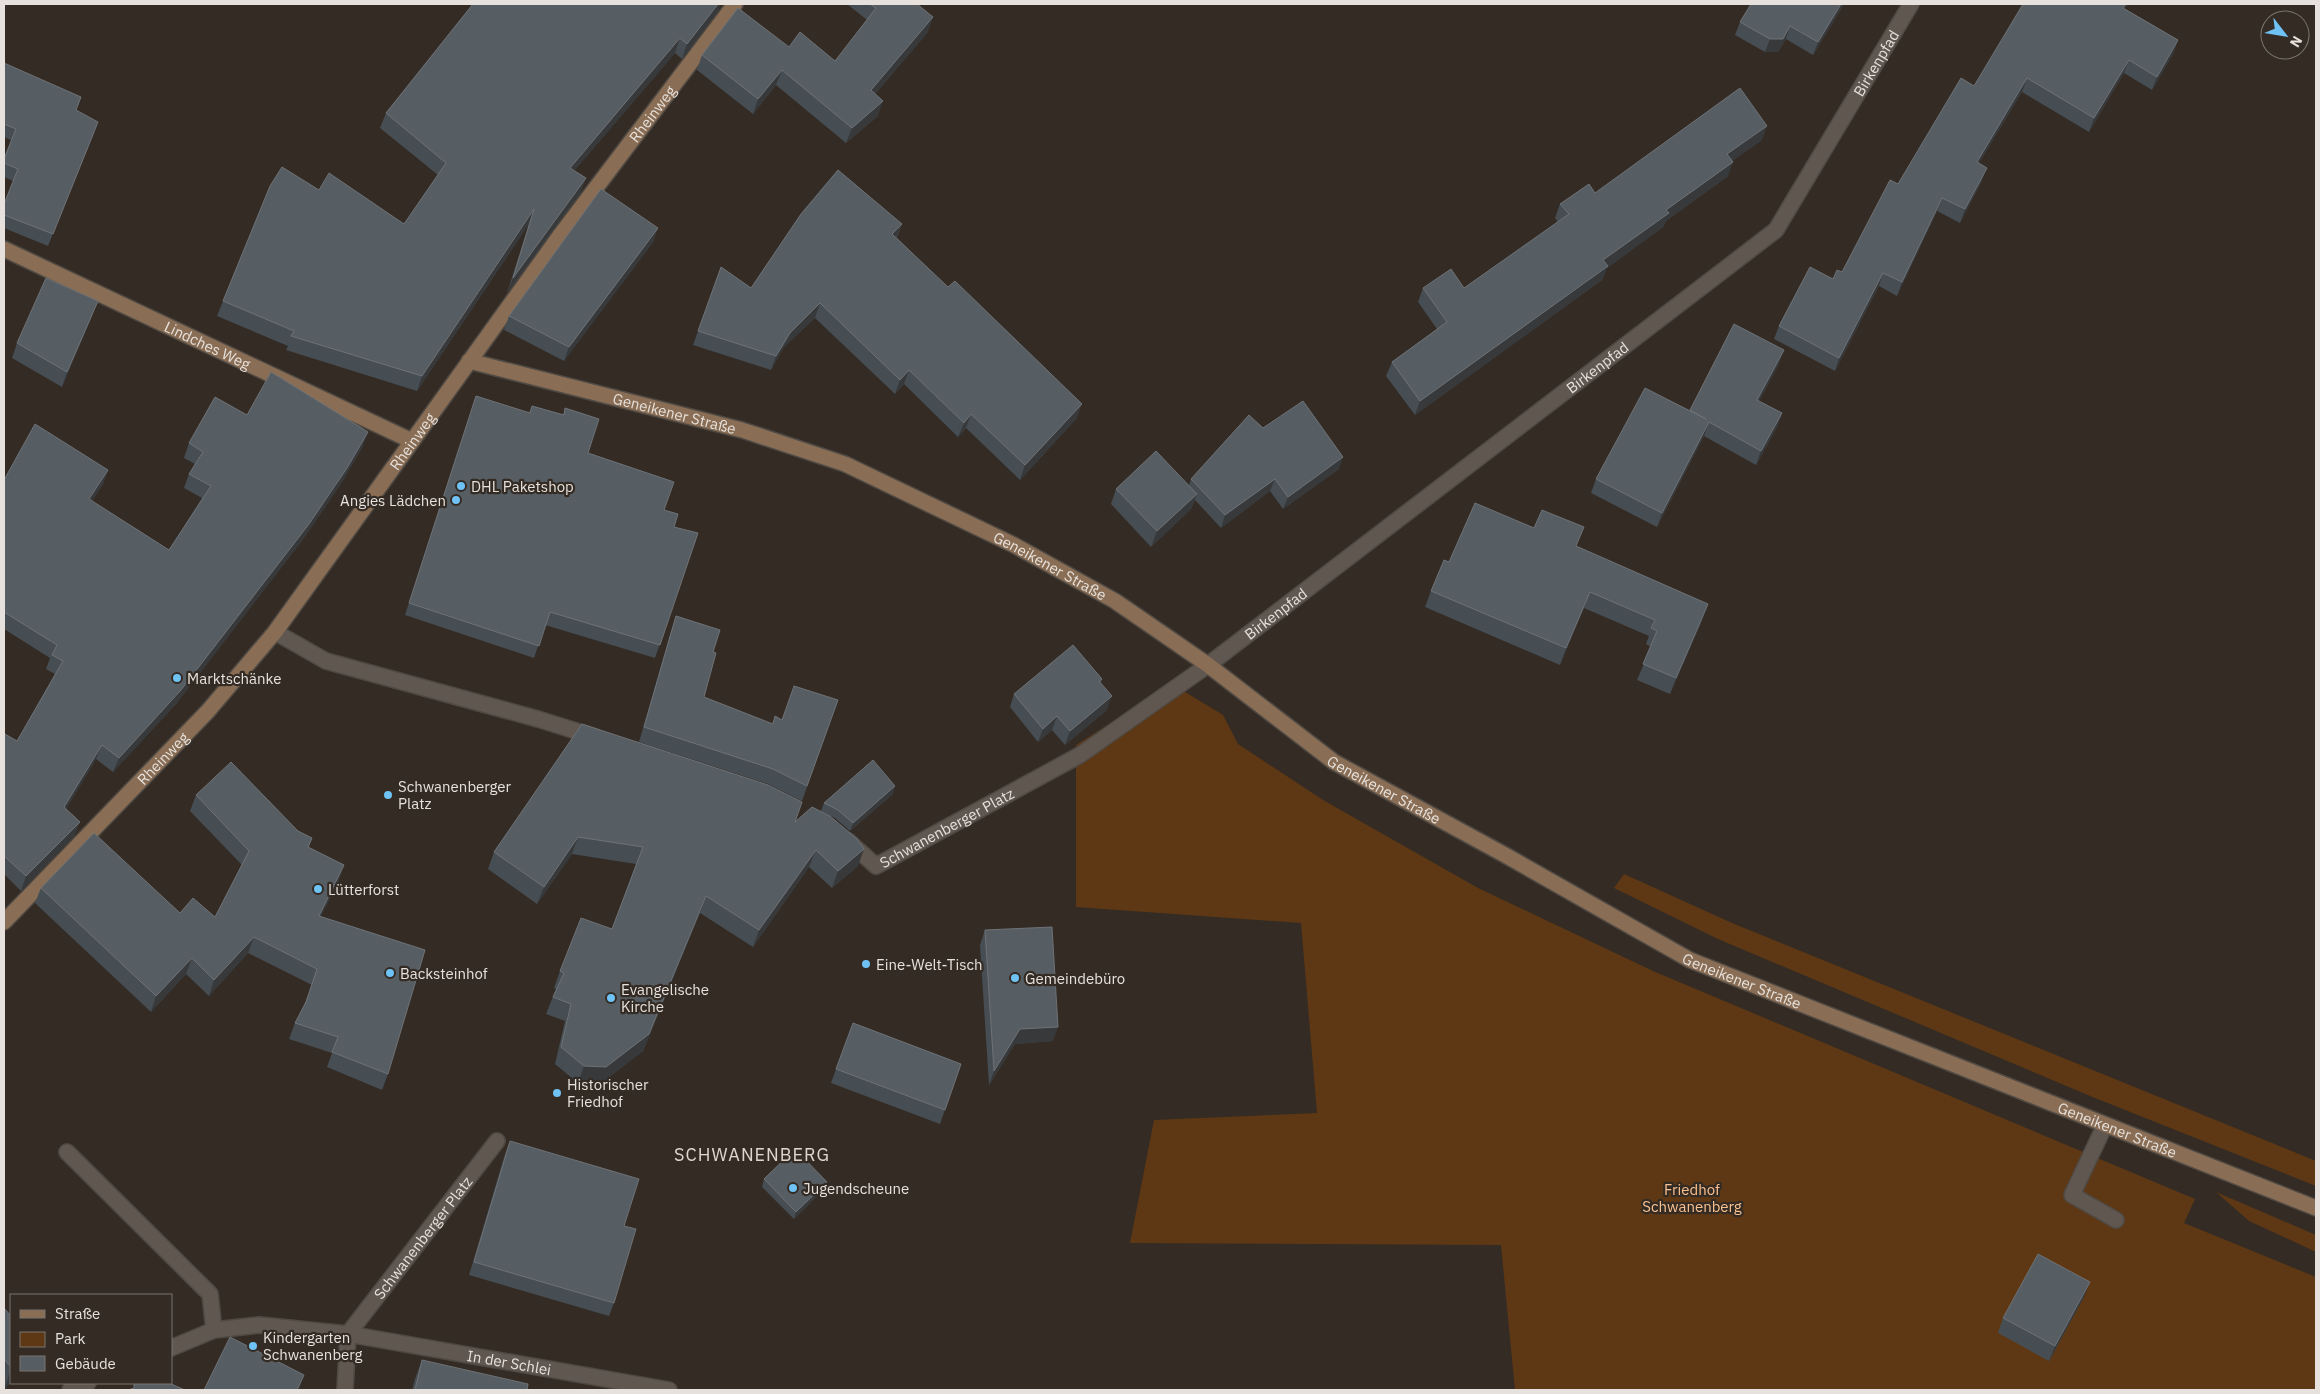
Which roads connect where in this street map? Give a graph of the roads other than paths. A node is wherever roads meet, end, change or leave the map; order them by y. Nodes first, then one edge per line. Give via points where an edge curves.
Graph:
1 (735, 4) edge
2 (1911, 4) edge
3 (4, 248) edge
4 (469, 361) junction
5 (412, 441) junction
6 (275, 632) junction
7 (1208, 665) junction
8 (614, 744) edge
9 (836, 830) edge
10 (4, 922) edge
11 (2105, 1125) junction
12 (497, 1141) dead end
13 (67, 1152) dead end
14 (2316, 1208) edge
15 (2116, 1220) dead end
16 (214, 1330) junction
17 (348, 1334) junction
18 (172, 1348) edge
19 (85, 1384) edge
20 (70, 1390) edge
21 (345, 1390) edge
22 (669, 1390) edge

1 - 4 street, Rheinweg
2 - 7 street, Birkenpfad via 1776,230
3 - 5 street, Lindches Weg
4 - 5 street, Rheinweg
4 - 7 street, Geneikener Straße via 742,430 845,464 1014,545 1107,596
5 - 6 street, Rheinweg
6 - 8 street via 326,660 538,719
6 - 10 street, Rheinweg via 208,711
7 - 9 street, Schwanenberger Platz via 1080,755 876,866
7 - 11 street, Geneikener Straße via 1334,762 1690,960
11 - 14 street, Geneikener Straße
11 - 15 street via 2072,1196
12 - 17 street, Schwanenberger Platz
13 - 16 street via 210,1294
16 - 17 street, In der Schlei via 259,1325
16 - 18 street, In der Schlei
17 - 21 street
17 - 22 street, In der Schlei
19 - 20 street

